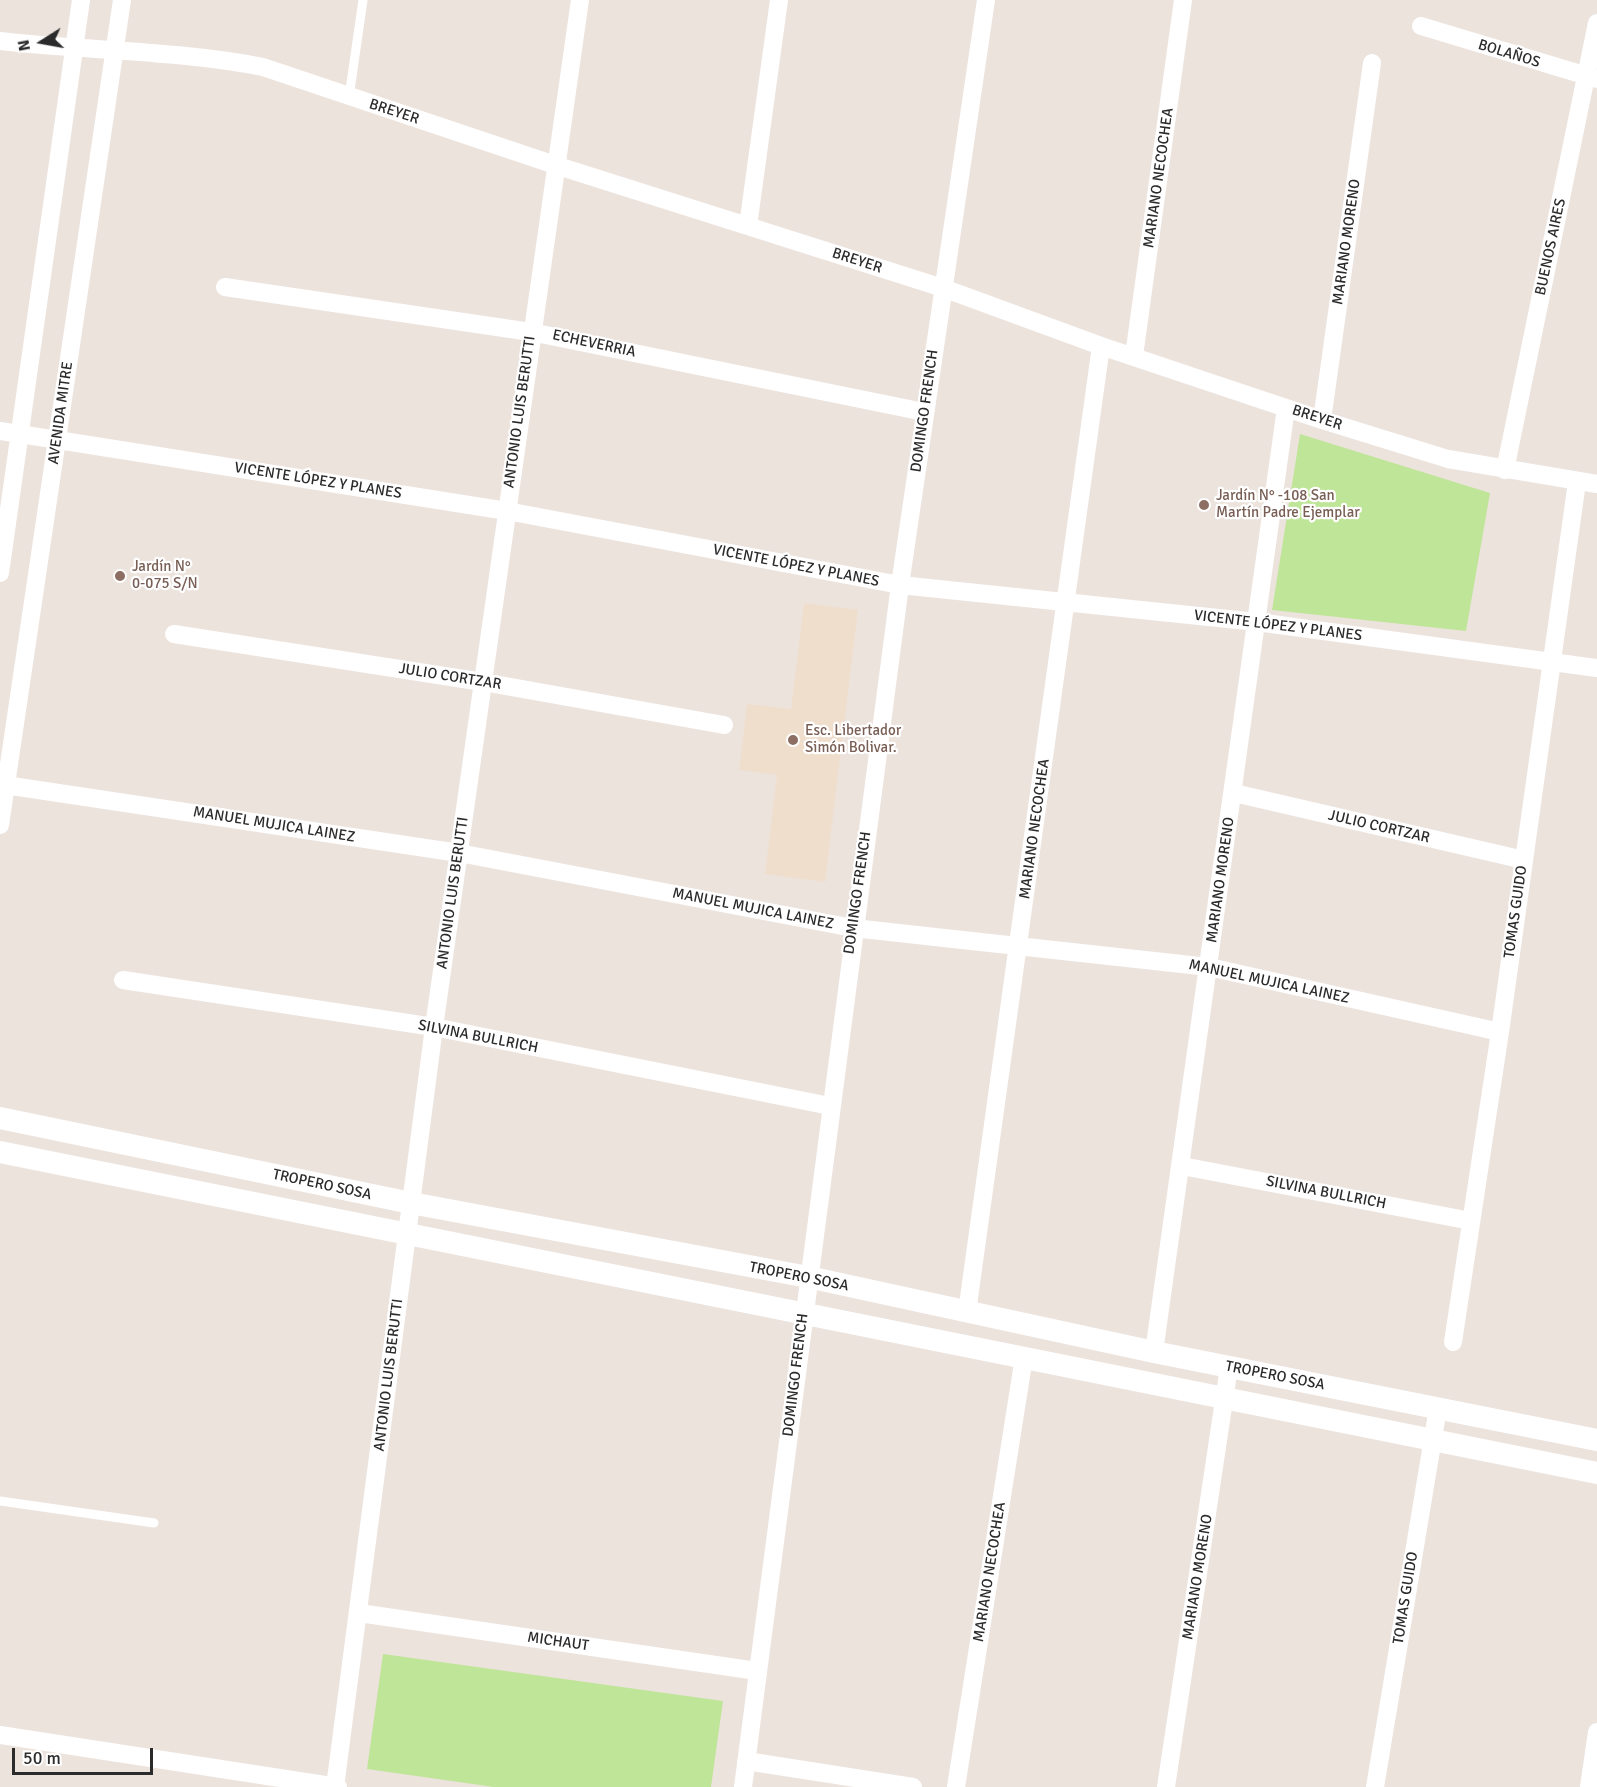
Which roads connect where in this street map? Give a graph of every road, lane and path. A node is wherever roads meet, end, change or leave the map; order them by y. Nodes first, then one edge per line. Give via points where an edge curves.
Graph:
1 (81, 0) edge
2 (122, 0) edge
3 (363, 0) edge
4 (779, 0) edge
5 (986, 0) edge
6 (1183, 0) edge
7 (579, 1) edge
8 (1597, 23) edge
9 (1421, 26) dead end
10 (0, 41) edge
11 (75, 50) junction
12 (114, 51) junction
13 (1372, 63) dead end
14 (1592, 77) edge
15 (349, 97) junction
16 (555, 165) junction
17 (748, 226) junction
18 (225, 287) dead end
19 (943, 288) junction
20 (531, 332) junction
21 (1101, 346) junction
22 (1134, 356) junction
23 (1286, 408) junction
24 (924, 412) junction
25 (1322, 420) junction
26 (0, 431) edge
27 (19, 433) junction
28 (57, 440) junction
29 (1505, 470) junction
30 (1577, 482) junction
31 (1597, 484) edge
32 (507, 511) junction
33 (0, 573) edge
34 (900, 585) junction
35 (1066, 604) junction
36 (1257, 622) junction
37 (174, 634) dead end
38 (1551, 662) junction
39 (1597, 668) edge
40 (483, 682) junction
41 (724, 726) dead end
42 (5, 785) junction
43 (1233, 793) junction
44 (0, 825) edge
45 (459, 853) junction
46 (1524, 861) junction
47 (854, 928) junction
48 (1019, 946) junction
49 (1209, 967) junction
50 (123, 980) dead end
51 (434, 1027) junction
52 (1500, 1032) junction
53 (830, 1106) junction
54 (0, 1118) edge
55 (0, 1152) edge
56 (1182, 1166) junction
57 (411, 1203) junction
58 (1471, 1221) junction
59 (407, 1235) junction
60 (808, 1277) junction
61 (967, 1312) junction
62 (804, 1314) junction
63 (1453, 1342) dead end
64 (1154, 1352) junction
65 (1024, 1357) junction
66 (1229, 1367) junction
67 (1224, 1398) junction
68 (1437, 1408) junction
69 (1597, 1440) edge
70 (1431, 1441) junction
71 (1597, 1473) edge
72 (0, 1501) edge
73 (154, 1523) dead end
74 (359, 1613) junction
75 (757, 1671) junction
76 (1597, 1732) edge
77 (0, 1735) edge
78 (746, 1761) junction
79 (336, 1787) edge
80 (743, 1787) edge
81 (913, 1787) edge
82 (956, 1787) edge
83 (1166, 1787) edge
84 (1375, 1787) edge
85 (1589, 1787) edge

1 - 11 street
2 - 12 street, AVENIDA MITRE
3 - 15 lane
4 - 17 street
5 - 19 street, DOMINGO FRENCH
6 - 22 street, MARIANO NECOCHEA
7 - 16 street, ANTONIO LUIS BERUTTI
8 - 14 street, BUENOS AIRES
9 - 14 street, BOLAÑOS
10 - 11 street, BREYER
11 - 12 street, BREYER
11 - 27 street
12 - 15 street, BREYER via 222,59 262,67
12 - 28 street, AVENIDA MITRE
13 - 25 street, MARIANO MORENO
14 - 29 street, BUENOS AIRES
15 - 16 street, BREYER
16 - 17 street, BREYER
16 - 20 street, ANTONIO LUIS BERUTTI
17 - 19 street, BREYER
18 - 20 street, ECHEVERRIA
19 - 21 street, BREYER
19 - 24 street, DOMINGO FRENCH
20 - 24 street, ECHEVERRIA
20 - 32 street, ANTONIO LUIS BERUTTI
21 - 22 street, BREYER
21 - 35 street, MARIANO NECOCHEA
22 - 23 street, BREYER
23 - 25 street, BREYER
23 - 36 street, MARIANO MORENO
24 - 34 street, DOMINGO FRENCH
25 - 29 street, BREYER via 1448,459
26 - 27 street, VICENTE LÓPEZ Y PLANES
27 - 28 street, VICENTE LÓPEZ Y PLANES
27 - 33 street
28 - 32 street, VICENTE LÓPEZ Y PLANES
28 - 42 street, AVENIDA MITRE
29 - 30 street, BREYER
30 - 31 street, BREYER
30 - 38 street, TOMAS GUIDO
32 - 34 street, VICENTE LÓPEZ Y PLANES
32 - 40 street, ANTONIO LUIS BERUTTI
34 - 35 street, VICENTE LÓPEZ Y PLANES
34 - 47 street, DOMINGO FRENCH
35 - 36 street, VICENTE LÓPEZ Y PLANES
35 - 48 street, MARIANO NECOCHEA
36 - 38 street, VICENTE LÓPEZ Y PLANES
36 - 43 street, MARIANO MORENO
37 - 40 street, JULIO CORTZAR
38 - 39 street, VICENTE LÓPEZ Y PLANES
38 - 46 street, TOMAS GUIDO
40 - 41 street, JULIO CORTZAR
40 - 45 street, ANTONIO LUIS BERUTTI
42 - 44 street, AVENIDA MITRE
42 - 45 street, MANUEL MUJICA LAINEZ
43 - 46 street, JULIO CORTZAR
43 - 49 street, MARIANO MORENO
45 - 47 street, MANUEL MUJICA LAINEZ
45 - 51 street, ANTONIO LUIS BERUTTI
46 - 52 street, TOMAS GUIDO
47 - 48 street, MANUEL MUJICA LAINEZ
47 - 53 street, DOMINGO FRENCH
48 - 49 street, MANUEL MUJICA LAINEZ
48 - 61 street, MARIANO NECOCHEA
49 - 52 street, MANUEL MUJICA LAINEZ
49 - 56 street, MARIANO MORENO
50 - 51 street, SILVINA BULLRICH
51 - 53 street, SILVINA BULLRICH
51 - 57 street, ANTONIO LUIS BERUTTI
52 - 58 street, TOMAS GUIDO
53 - 60 street, DOMINGO FRENCH
54 - 57 street, TROPERO SOSA
55 - 59 street, TROPERO SOSA
56 - 58 street, SILVINA BULLRICH
56 - 64 street, MARIANO MORENO
57 - 59 street, ANTONIO LUIS BERUTTI
57 - 60 street, TROPERO SOSA
58 - 63 street, TOMAS GUIDO
59 - 62 street, TROPERO SOSA
59 - 74 street, ANTONIO LUIS BERUTTI
60 - 61 street, TROPERO SOSA
60 - 62 street, DOMINGO FRENCH
61 - 64 street, TROPERO SOSA
62 - 65 street, TROPERO SOSA
62 - 75 street, DOMINGO FRENCH
64 - 66 street, TROPERO SOSA
65 - 67 street, TROPERO SOSA
65 - 82 street, MARIANO NECOCHEA
66 - 67 street, MARIANO MORENO
66 - 68 street, TROPERO SOSA
67 - 70 street, TROPERO SOSA
67 - 83 street, MARIANO MORENO
68 - 69 street, TROPERO SOSA
68 - 70 street, TOMAS GUIDO
70 - 71 street, TROPERO SOSA
70 - 84 street, TOMAS GUIDO
72 - 73 lane
74 - 75 street, MICHAUT
74 - 79 street, ANTONIO LUIS BERUTTI
75 - 78 street, DOMINGO FRENCH
76 - 85 street
77 - 79 street
78 - 80 street, DOMINGO FRENCH
78 - 81 street

